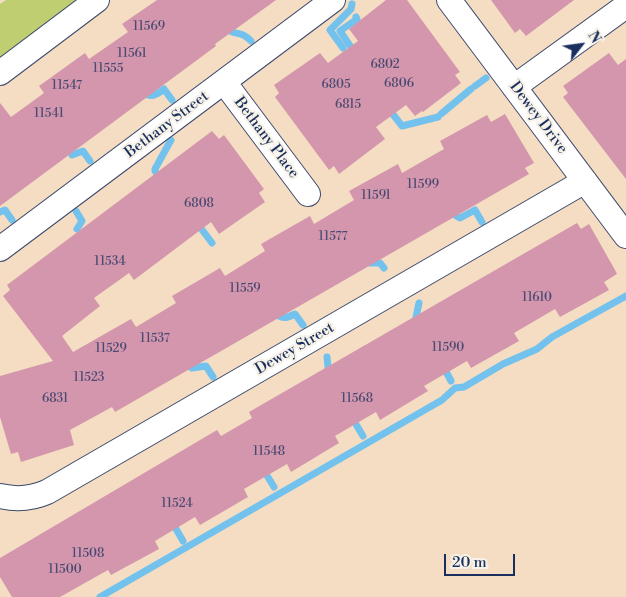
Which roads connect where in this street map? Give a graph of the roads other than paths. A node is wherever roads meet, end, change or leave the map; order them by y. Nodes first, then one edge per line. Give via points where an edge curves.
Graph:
1 (97, 0) edge
2 (333, 0) edge
3 (449, 0) edge
4 (626, 6) edge
5 (0, 73) edge
6 (224, 82) junction
7 (514, 86) junction
8 (585, 181) junction
9 (308, 194) dead end
10 (626, 236) edge
11 (0, 250) edge
12 (0, 496) edge

1 - 5 street
2 - 6 street, Bethany Street
3 - 7 street, Dewey Drive
4 - 7 street
6 - 9 street, Bethany Place
6 - 11 street, Bethany Street
7 - 8 street, Dewey Drive
8 - 10 street, Dewey Drive
8 - 12 street, Dewey Street via 47,492 33,498

